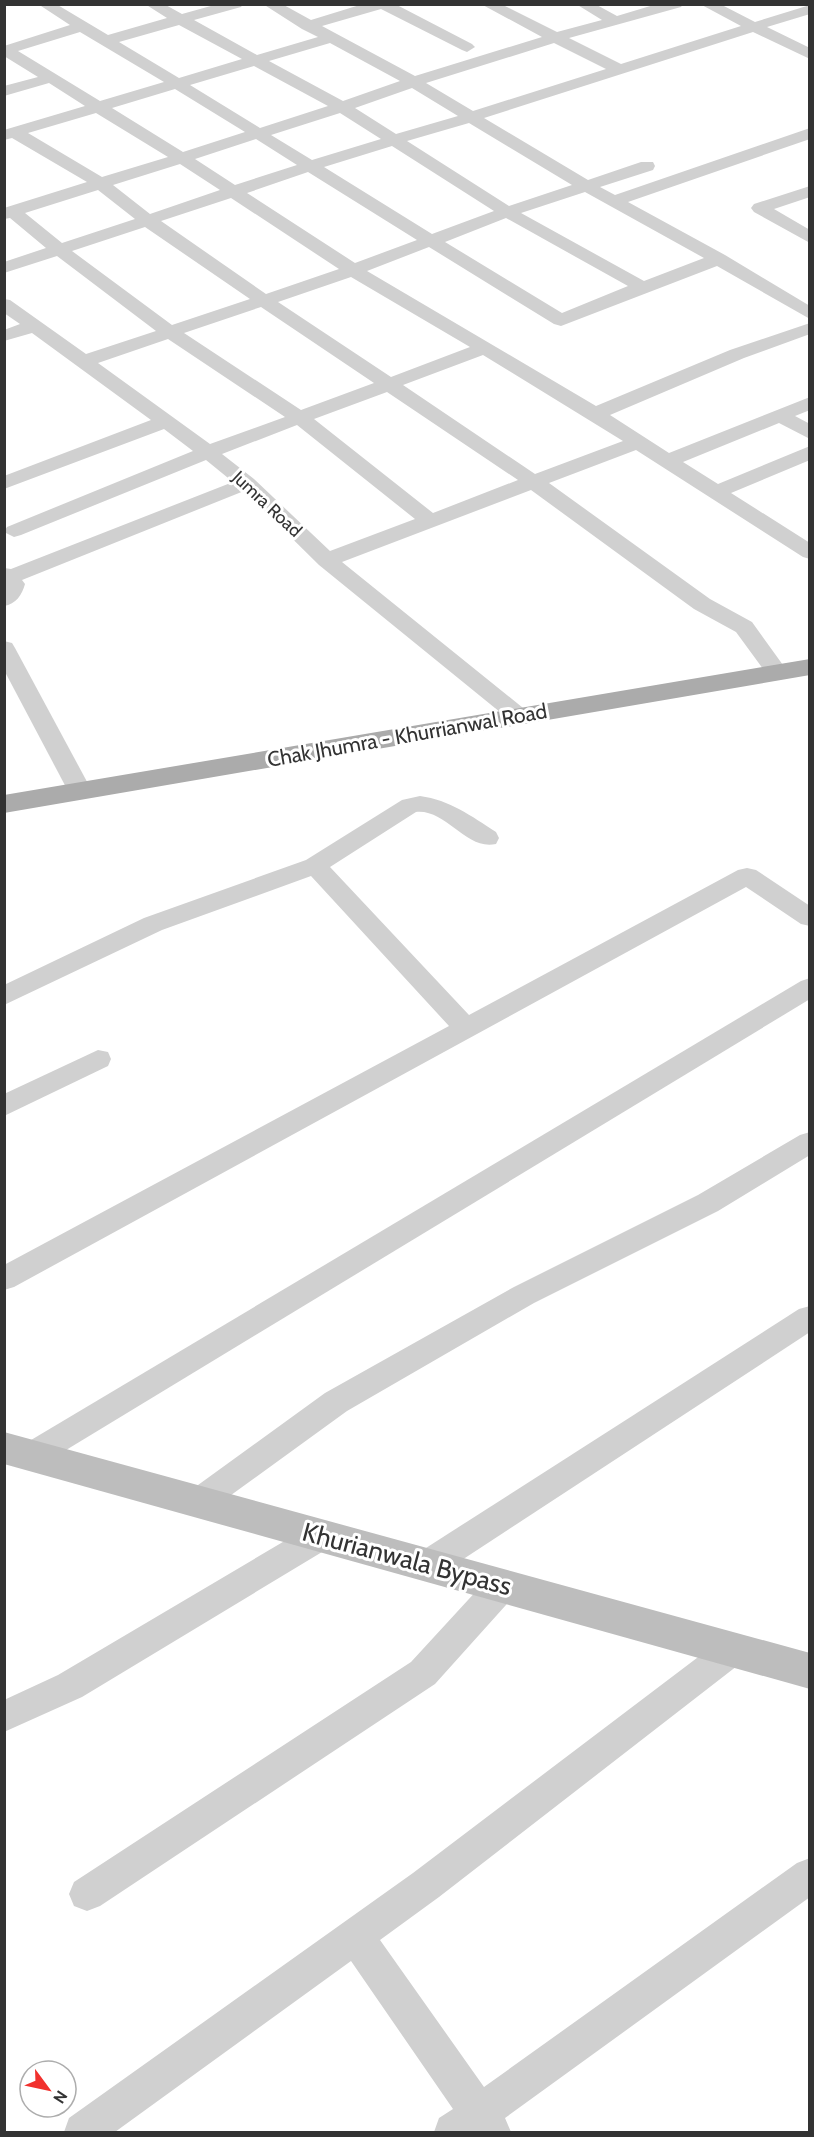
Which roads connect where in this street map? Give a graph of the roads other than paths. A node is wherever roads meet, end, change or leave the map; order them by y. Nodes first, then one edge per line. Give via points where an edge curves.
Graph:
1 (45, 4) edge
2 (152, 4) edge
3 (236, 4) edge
4 (270, 4) edge
5 (381, 4) edge
6 (488, 4) edge
7 (583, 4) edge
8 (676, 4) edge
9 (707, 4) edge
10 (810, 9) edge
11 (177, 19) junction
12 (615, 21) junction
13 (307, 26) junction
14 (82, 27) junction
15 (754, 27) junction
16 (557, 37) junction
17 (330, 38) junction
18 (107, 40) junction
19 (466, 47) dead end
20 (6, 51) edge
21 (810, 54) edge
22 (255, 60) junction
23 (619, 69) junction
24 (51, 78) junction
25 (413, 82) junction
26 (177, 83) junction
27 (4, 91) edge
28 (99, 107) junction
29 (342, 107) junction
30 (471, 117) junction
31 (258, 133) junction
32 (810, 133) edge
33 (9, 134) edge
34 (394, 140) junction
35 (182, 158) junction
36 (310, 166) junction
37 (647, 166) dead end
38 (100, 183) junction
39 (586, 186) junction
40 (810, 190) edge
41 (235, 192) junction
42 (615, 201) junction
43 (507, 212) junction
44 (8, 213) edge
45 (146, 219) junction
46 (810, 238) edge
47 (427, 240) junction
48 (58, 249) junction
49 (719, 259) junction
50 (4, 268) edge
51 (352, 270) junction
52 (642, 287) junction
53 (263, 300) junction
54 (4, 304) edge
55 (810, 314) edge
56 (33, 326) junction
57 (810, 328) edge
58 (171, 333) junction
59 (4, 336) edge
60 (483, 349) junction
61 (82, 362) junction
62 (389, 385) junction
63 (810, 403) edge
64 (595, 414) junction
65 (780, 415) junction
66 (300, 418) junction
67 (167, 422) junction
68 (810, 433) edge
69 (638, 442) junction
70 (208, 452) junction
71 (810, 452) edge
72 (668, 461) junction
73 (534, 482) junction
74 (4, 483) edge
75 (247, 483) junction
76 (717, 492) junction
77 (430, 521) junction
78 (14, 531) dead end
79 (810, 553) edge
80 (327, 560) junction
81 (7, 575) edge
82 (4, 600) edge
83 (4, 648) edge
84 (810, 667) edge
85 (777, 672) junction
86 (520, 717) junction
87 (80, 791) junction
88 (4, 804) edge
89 (487, 838) dead end
90 (315, 866) junction
91 (810, 918) edge
92 (810, 987) edge
93 (4, 996) edge
94 (466, 1028) junction
95 (98, 1059) dead end
96 (4, 1106) edge
97 (810, 1142) edge
98 (4, 1279) edge
99 (810, 1317) edge
100 (18, 1451) edge
101 (198, 1502) junction
102 (321, 1536) junction
103 (427, 1565) junction
104 (503, 1586) junction
105 (734, 1650) junction
106 (807, 1667) edge
107 (4, 1717) edge
108 (810, 1875) edge
109 (87, 1894) dead end
110 (356, 1936) junction
111 (474, 2126) edge
112 (83, 2133) edge

1 - 14 street
2 - 11 street
3 - 11 street
4 - 13 street
5 - 13 street
5 - 19 street
6 - 16 street
7 - 12 street
8 - 12 street
9 - 15 street
10 - 15 street
11 - 18 street
11 - 22 street
12 - 16 street
13 - 17 street
14 - 18 street
14 - 20 street
15 - 21 street
15 - 23 street
16 - 23 street
16 - 25 street
17 - 22 street
17 - 25 street
18 - 26 street
20 - 24 street
22 - 26 street
22 - 29 street
23 - 30 street
24 - 27 street
24 - 28 street
25 - 29 street
25 - 30 street
26 - 28 street
26 - 31 street
28 - 33 street
28 - 35 street
29 - 31 street
29 - 34 street
30 - 34 street
30 - 39 street
31 - 35 street
31 - 36 street
32 - 42 street
33 - 38 street
34 - 36 street
34 - 43 street
35 - 38 street
35 - 41 street
36 - 41 street
36 - 47 street
37 - 39 street
38 - 44 street
38 - 45 street
39 - 42 street
39 - 43 street
40 - 46 street via 760,208
41 - 45 street
41 - 51 street
42 - 49 street
43 - 47 street
43 - 52 street
44 - 48 street
45 - 48 street
45 - 53 street
47 - 51 street
47 - 52 street via 561,320
48 - 50 street
48 - 58 street
49 - 52 street
49 - 55 street
51 - 53 street
51 - 60 street
53 - 58 street
53 - 62 street
54 - 56 street, Jumra Road
56 - 59 street
56 - 61 street, Jumra Road
57 - 64 street
58 - 61 street
58 - 66 street
60 - 62 street
60 - 64 street
61 - 67 street, Jumra Road
62 - 66 street
62 - 73 street
63 - 65 street
64 - 69 street
65 - 68 street
65 - 72 street
66 - 70 street
66 - 77 street
67 - 70 street, Jumra Road
67 - 74 street
69 - 72 street
69 - 73 street
70 - 75 street, Jumra Road
70 - 78 street
71 - 76 street
72 - 76 street
73 - 77 street
73 - 85 street via 702,604 744,627
75 - 80 street, Jumra Road
75 - 81 street
76 - 79 street
77 - 80 street
80 - 86 street, Jumra Road
81 - 82 street via 14,584
83 - 87 street
84 - 85 main road, Chak Jhumra - Khurrianwal Road
85 - 86 main road, Chak Jhumra - Khurrianwal Road
86 - 87 main road, Chak Jhumra - Khurrianwal Road
87 - 88 main road, Chak Jhumra - Khurrianwal Road
89 - 90 street via 441,808 422,802 410,805
90 - 93 street via 153,924
90 - 94 street
91 - 94 street via 747,876
92 - 100 street
94 - 98 street
95 - 96 street
97 - 101 street via 708,1203 524,1295 336,1402
99 - 103 street
100 - 101 main road, Khurianwala Bypass
101 - 102 main road, Khurianwala Bypass
102 - 103 main road, Khurianwala Bypass
102 - 107 street via 70,1686
103 - 104 main road, Khurianwala Bypass
104 - 105 main road, Khurianwala Bypass
104 - 109 street via 423,1673
105 - 106 main road, Khurianwala Bypass
105 - 110 street
108 - 111 street
110 - 111 street
110 - 112 street

